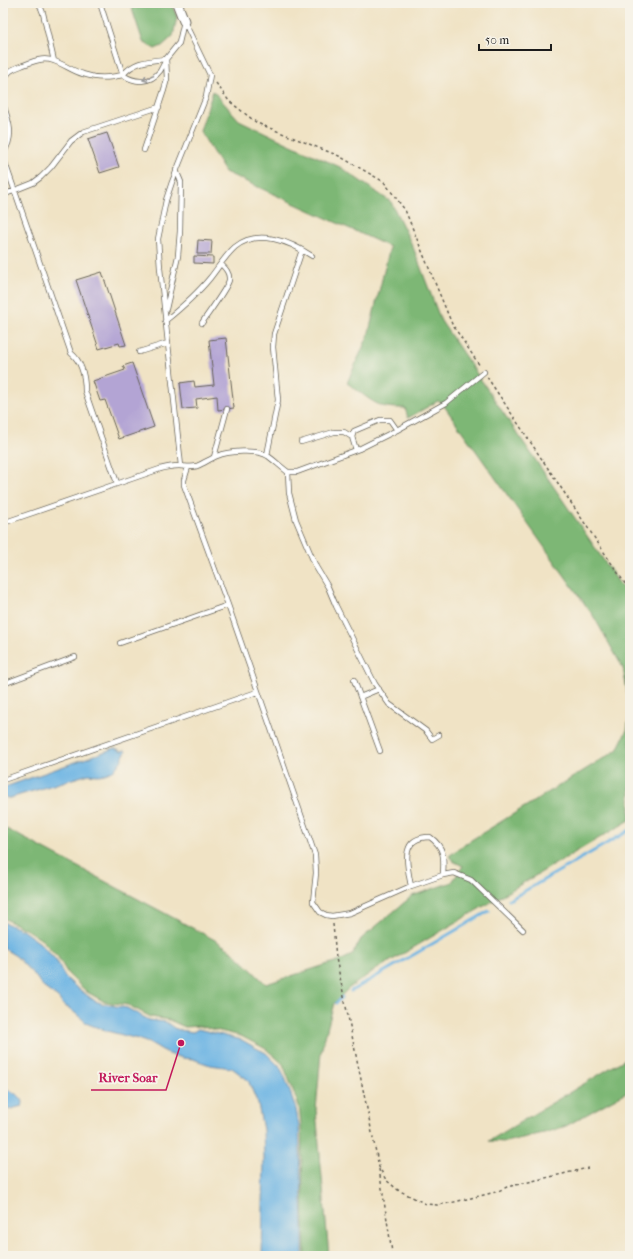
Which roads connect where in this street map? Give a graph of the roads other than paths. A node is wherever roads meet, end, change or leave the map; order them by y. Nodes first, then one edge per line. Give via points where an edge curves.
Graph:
1 (39, 3) edge
2 (100, 3) edge
3 (177, 3) edge
4 (184, 21) junction
5 (166, 59) junction
6 (54, 61) junction
7 (122, 75) junction
8 (3, 80) edge
9 (3, 104) edge
10 (159, 106) junction
11 (144, 150) dead end
12 (3, 154) edge
13 (3, 157) edge
14 (176, 170) junction
15 (15, 191) junction
16 (3, 195) edge
17 (302, 250) junction
18 (312, 256) dead end
19 (221, 264) junction
20 (165, 312) junction
21 (165, 321) junction
22 (202, 323) dead end
23 (168, 343) junction
24 (139, 352) dead end
25 (484, 372) road end
26 (227, 409) dead end
27 (397, 430) junction
28 (352, 437) junction
29 (301, 442) dead end
30 (356, 450) junction
31 (267, 455) junction
32 (214, 457) junction
33 (181, 466) junction
34 (188, 467) junction
35 (288, 472) junction
36 (117, 484) junction
37 (3, 523) edge
38 (228, 605) junction
39 (120, 643) dead end
40 (75, 657) dead end
41 (354, 680) dead end
42 (3, 684) edge
43 (379, 689) junction
44 (257, 692) junction
45 (360, 697) junction
46 (439, 735) dead end
47 (380, 751) dead end
48 (3, 780) edge
49 (443, 875) junction
50 (411, 886) junction
51 (523, 930) dead end

1 - 6 lane
2 - 7 lane
3 - 4 street
4 - 5 lane via 179,44
4 - 14 lane via 210,75 206,97
5 - 7 lane via 136,64
5 -> 7 lane via 160,71 146,81 130,80
5 - 10 lane via 167,79
6 - 7 lane via 95,77
6 - 8 lane via 40,59 13,69
9 - 12 lane via 11,133 9,144
10 - 11 lane
10 - 15 lane via 83,132 71,141 42,177
13 - 15 lane
14 - 20 lane via 181,182 180,232 178,256
14 - 20 lane via 166,200 158,239
15 - 16 lane
15 - 36 lane via 71,353 77,358 85,380 85,391
17 - 18 lane
17 - 19 lane via 270,238 260,237 242,242
17 - 31 lane via 274,334 278,400
19 - 21 lane via 189,301
19 - 22 lane via 227,270 229,280
20 - 21 lane
21 - 23 lane
23 - 24 lane
23 - 33 lane
25 - 27 lane via 446,403
26 - 32 lane
27 - 28 lane via 390,420 380,420 354,431
27 - 30 lane
28 - 29 lane via 344,432 334,432
28 - 30 lane
30 - 35 lane via 297,472
31 - 32 lane via 237,452
31 - 35 lane
32 - 34 lane via 197,466
33 - 34 lane
33 - 36 lane via 160,469
34 - 38 lane via 184,485
35 - 43 lane via 289,493 296,520 316,567
36 - 37 lane
38 - 39 lane
38 - 44 lane
40 - 42 lane
41 - 45 lane
43 - 45 lane
43 - 46 lane via 389,704 426,731 432,739
44 - 48 lane
44 - 50 lane via 315,855 313,902 320,912 332,916 350,914
45 - 47 lane
49 - 50 lane
49 - 50 lane via 443,855 438,842 430,837 418,839 408,847
49 - 51 lane via 454,873 471,880

